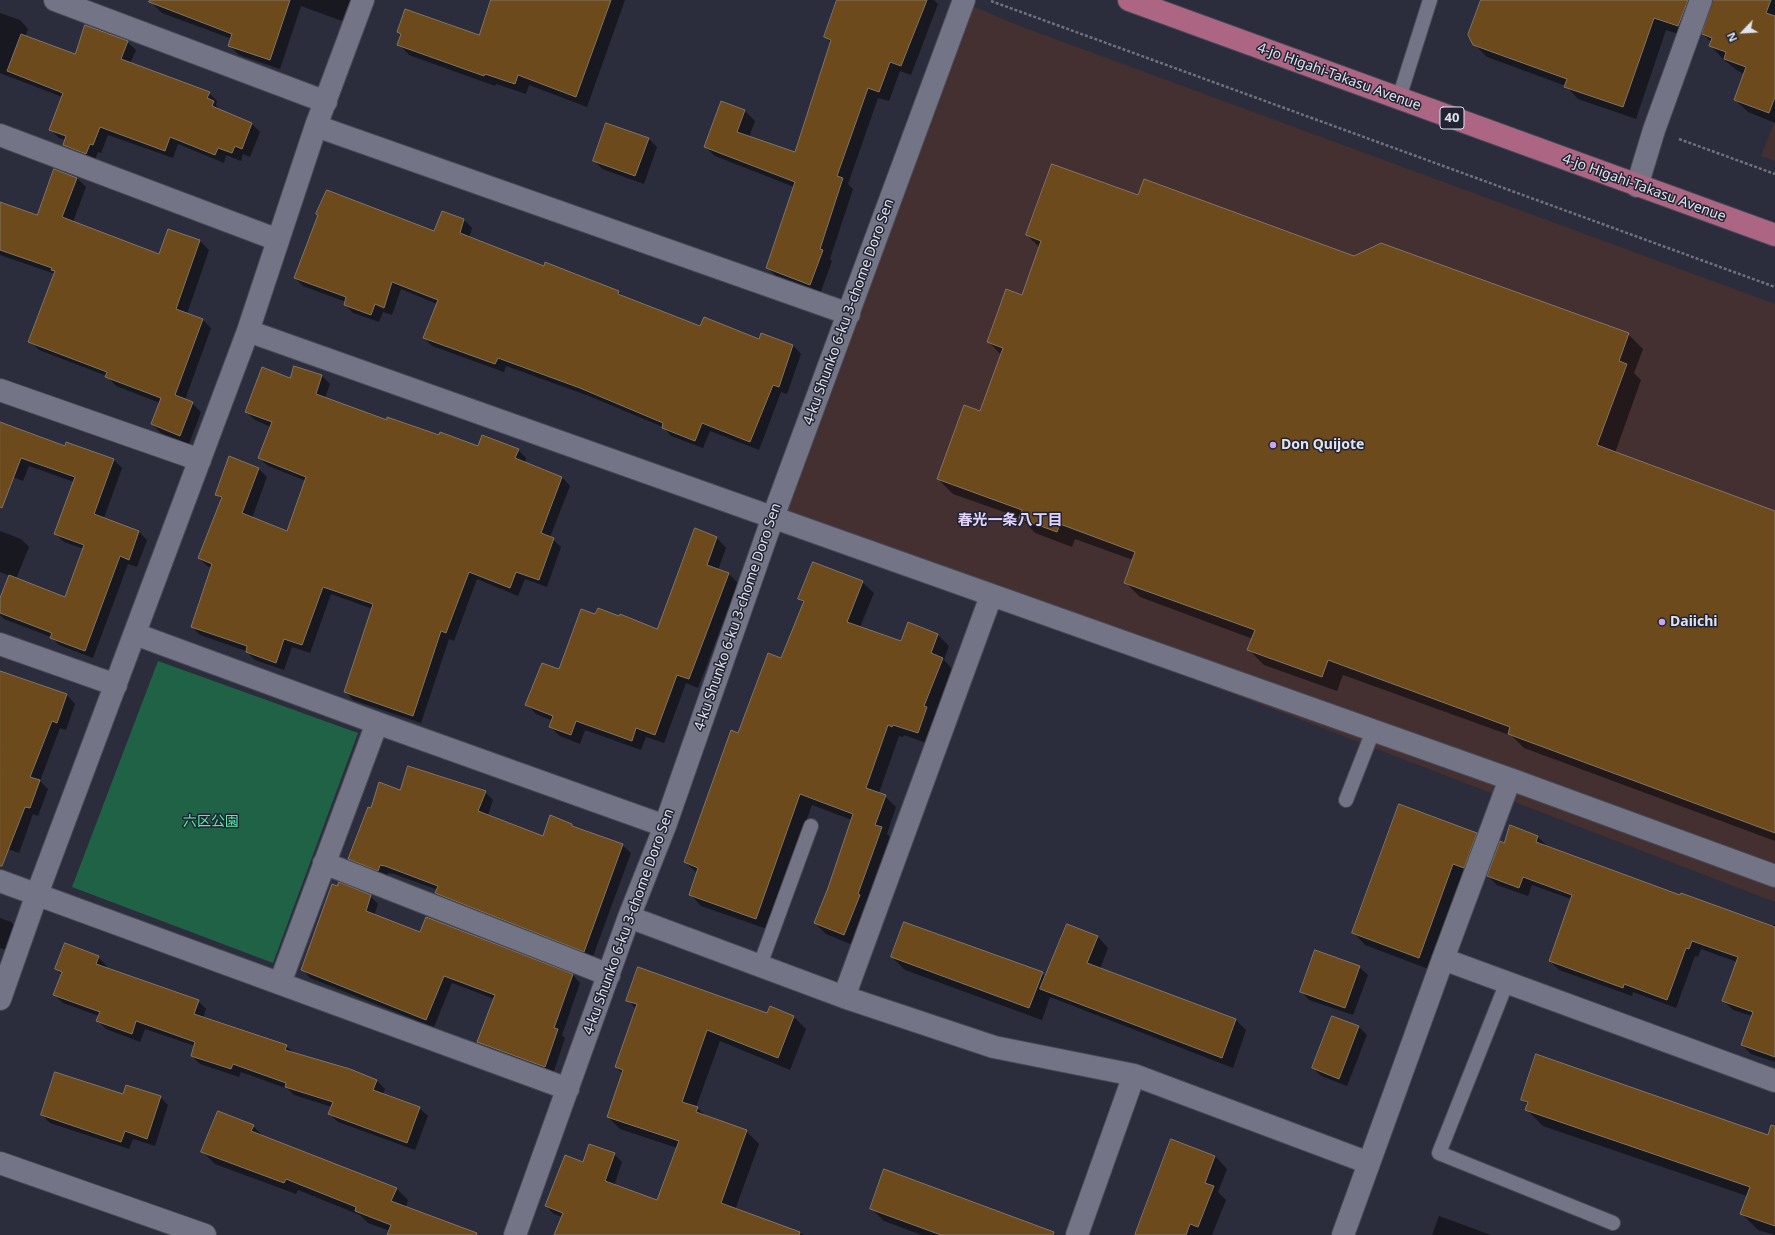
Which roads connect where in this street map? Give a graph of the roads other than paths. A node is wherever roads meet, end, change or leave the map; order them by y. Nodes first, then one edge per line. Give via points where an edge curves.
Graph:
1 (56, 0) edge
2 (363, 0) edge
3 (964, 0) edge
4 (1129, 0) edge
5 (1430, 0) edge
6 (1701, 0) edge
7 (1399, 98) junction
8 (326, 102) junction
9 (316, 126) junction
10 (0, 135) edge
11 (1637, 186) junction
12 (1775, 235) edge
13 (278, 240) junction
14 (849, 314) junction
15 (248, 331) junction
16 (0, 390) edge
17 (200, 460) junction
18 (773, 517) junction
19 (991, 596) junction
20 (135, 634) junction
21 (0, 644) edge
22 (116, 685) junction
23 (377, 723) junction
24 (1373, 731) junction
25 (1510, 779) junction
26 (1346, 800) dead end
27 (664, 826) junction
28 (811, 826) dead end
29 (324, 863) junction
30 (1775, 876) edge
31 (0, 881) edge
32 (37, 894) junction
33 (629, 917) junction
34 (1443, 959) junction
35 (760, 965) junction
36 (609, 975) junction
37 (1507, 982) junction
38 (280, 983) junction
39 (844, 997) junction
40 (0, 999) edge
41 (1134, 1075) junction
42 (1775, 1081) edge
43 (568, 1089) junction
44 (0, 1163) edge
45 (1369, 1163) junction
46 (1612, 1223) dead end
47 (205, 1235) edge
48 (515, 1235) edge
49 (1077, 1235) edge
50 (1343, 1235) edge

1 - 8 street
2 - 8 street
3 - 14 street, 4-ku Shunko 6-ku 3-chome Doro Sen
4 - 7 highway, 4-jo Higahi-Takasu Avenue / 40
5 - 7 lane
6 - 11 street via 1654,130
7 - 11 highway, 4-jo Higahi-Takasu Avenue / 40
8 - 9 street
9 - 13 street
9 - 14 street
10 - 13 street
11 - 12 highway, 4-jo Higahi-Takasu Avenue / 40
13 - 15 street
14 - 18 street, 4-ku Shunko 6-ku 3-chome Doro Sen
15 - 17 street
15 - 18 street
16 - 17 street
17 - 20 street
18 - 19 street
18 - 27 street, 4-ku Shunko 6-ku 3-chome Doro Sen
19 - 24 street
19 - 39 street
20 - 22 street
20 - 23 street
21 - 22 street
22 - 32 street
23 - 27 street
23 - 29 street
24 - 25 street
24 - 26 lane
25 - 30 street
25 - 34 street
27 - 33 street, 4-ku Shunko 6-ku 3-chome Doro Sen
28 - 35 lane
29 - 36 street
29 - 38 street
31 - 32 street
32 - 38 street
32 - 40 street
33 - 35 street
33 - 36 street, 4-ku Shunko 6-ku 3-chome Doro Sen
34 - 37 street
34 - 45 street
35 - 39 street
36 - 43 street, 4-ku Shunko 6-ku 3-chome Doro Sen
37 - 42 street
37 - 46 lane via 1439,1153
38 - 43 street
39 - 41 street via 994,1047
41 - 45 street
41 - 49 street
43 - 48 street, 4-ku Shunko 6-ku 3-chome Doro Sen
44 - 47 street
45 - 50 street

